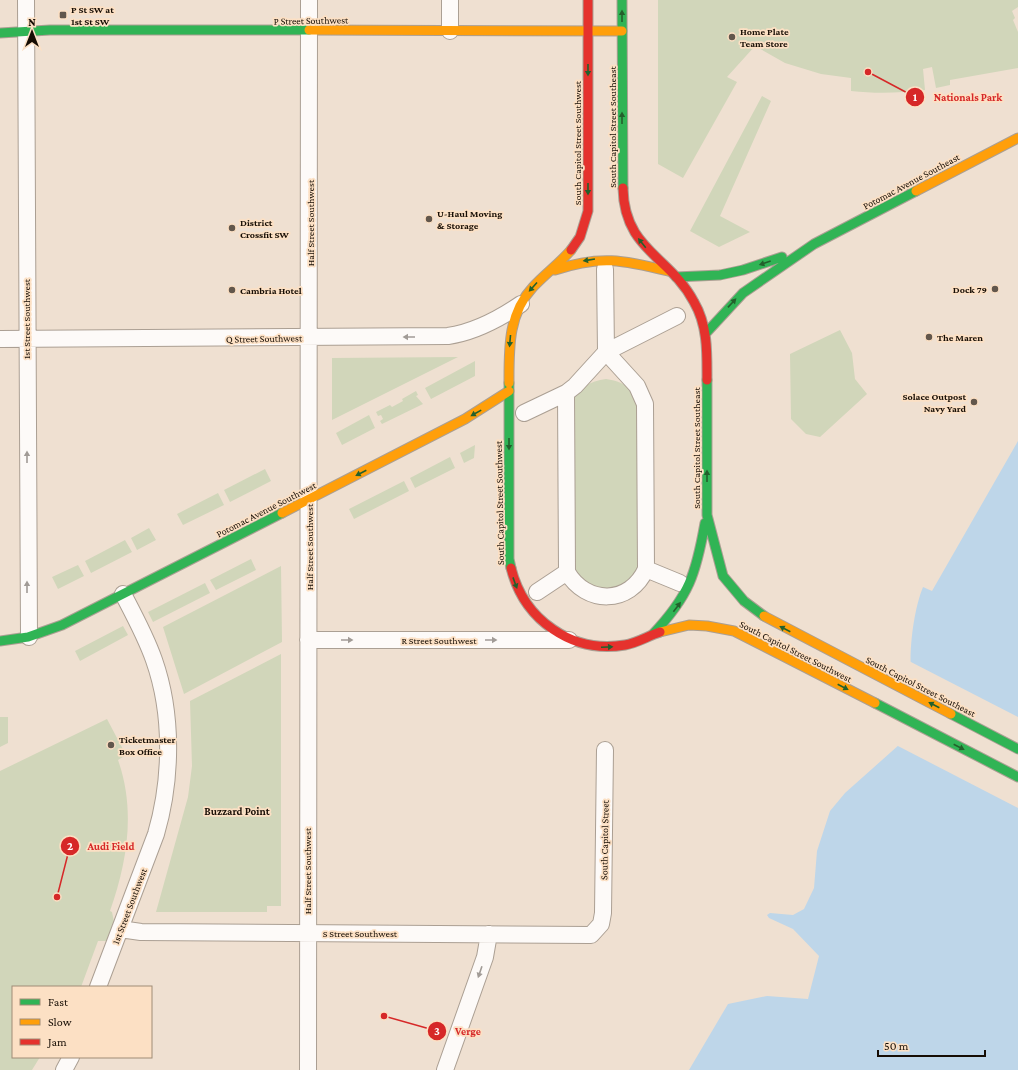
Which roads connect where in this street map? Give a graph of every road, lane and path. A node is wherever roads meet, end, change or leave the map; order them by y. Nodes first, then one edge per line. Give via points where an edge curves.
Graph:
1 (26, 0) edge
2 (309, 0) edge
3 (450, 0) edge
4 (588, 0) edge
5 (622, 0) edge
6 (310, 31) junction
7 (450, 31) junction
8 (588, 31) junction
9 (622, 31) junction
10 (26, 32) junction
11 (0, 33) edge
12 (1018, 138) edge
13 (814, 244) junction
14 (605, 269) dead end
15 (548, 273) junction
16 (672, 274) junction
17 (521, 304) junction
18 (677, 316) dead end
19 (706, 333) junction
20 (309, 337) junction
21 (26, 339) junction
22 (0, 340) edge
23 (606, 352) junction
24 (509, 391) junction
25 (566, 393) junction
26 (524, 413) dead end
27 (309, 500) junction
28 (707, 515) junction
29 (646, 569) junction
30 (567, 572) junction
31 (680, 583) dead end
32 (537, 592) dead end
33 (123, 594) junction
34 (650, 636) junction
35 (29, 637) junction
36 (308, 640) junction
37 (569, 640) junction
38 (0, 641) edge
39 (1018, 749) edge
40 (605, 750) dead end
41 (1018, 777) edge
42 (120, 929) junction
43 (598, 929) joint
44 (307, 933) junction
45 (489, 934) junction
46 (98, 986) edge
47 (70, 1058) edge
48 (64, 1070) edge
49 (308, 1070) edge
50 (445, 1070) edge

1 - 10 street, 1st Street Southwest
2 - 6 street, Half Street Southwest
3 - 7 street
4 - 8 main road, South Capitol Street Southwest
9 -> 5 main road, South Capitol Street Southeast
6 - 7 main road, P Street Southwest
6 - 10 main road, P Street Southwest
6 - 20 street, Half Street Southwest
7 - 8 main road, P Street Southwest
8 - 9 main road, P Street Southwest
8 -> 15 main road, South Capitol Street Southwest via 587,217 576,244 564,260
16 -> 9 main road, South Capitol Street Southeast via 639,240 629,223 625,207
10 - 11 main road, P Street Southwest
10 - 21 street, 1st Street Southwest
12 - 13 main road, Potomac Avenue Southeast
13 -> 16 main road, Potomac Avenue Southeast via 771,262 730,274
19 -> 13 main road, Potomac Avenue Southeast via 743,293
14 - 23 street
16 -> 15 main road, South Capitol Street Southwest via 628,261 606,259 576,263
15 -> 17 main road, South Capitol Street Southwest via 533,287
16 - 19 main road, South Capitol Street Southeast via 688,291 697,306
17 -> 20 street, Q Street Southwest via 492,322 448,336
17 -> 24 main road, South Capitol Street Southwest via 511,332
18 - 23 street
28 -> 19 main road, South Capitol Street Southeast
20 - 21 street, Q Street Southwest
20 - 27 street, Half Street Southwest
21 - 22 street, Q Street Southwest
35 -> 21 street, 1st Street Southwest
23 - 25 street via 584,378
23 - 29 street via 637,386 645,404
24 -> 27 main road, Potomac Avenue Southwest via 465,420
24 -> 37 main road, South Capitol Street Southwest via 511,570 518,590 531,612 548,628
25 - 26 street
25 - 30 street
27 - 33 main road, Potomac Avenue Southwest
27 - 36 street, Half Street Southwest
34 -> 28 main road via 676,609 690,587 698,566
39 -> 28 main road, South Capitol Street Southeast via 759,614 735,593 720,567
29 - 30 street via 640,581 633,587 610,596 592,594 584,590
29 - 31 street
30 - 32 street
33 - 35 main road, Potomac Avenue Southwest via 58,627
33 - 42 street, 1st Street Southwest via 155,661 165,705 168,734 160,818
37 -> 34 main road, South Capitol Street Southwest via 589,646 612,647 639,642
34 -> 41 main road, South Capitol Street Southwest via 684,625 722,628 744,636
35 - 38 main road
36 -> 37 street, R Street Southwest
36 - 44 street, Half Street Southwest
40 - 43 street, South Capitol Street via 603,913
42 - 44 street, S Street Southwest via 141,932
42 - 46 street, 1st Street Southwest
43 - 45 street, S Street Southwest via 591,935
44 - 45 street, S Street Southwest
44 - 49 street, Half Street Southwest
45 -> 50 street via 482,964
47 - 48 street

